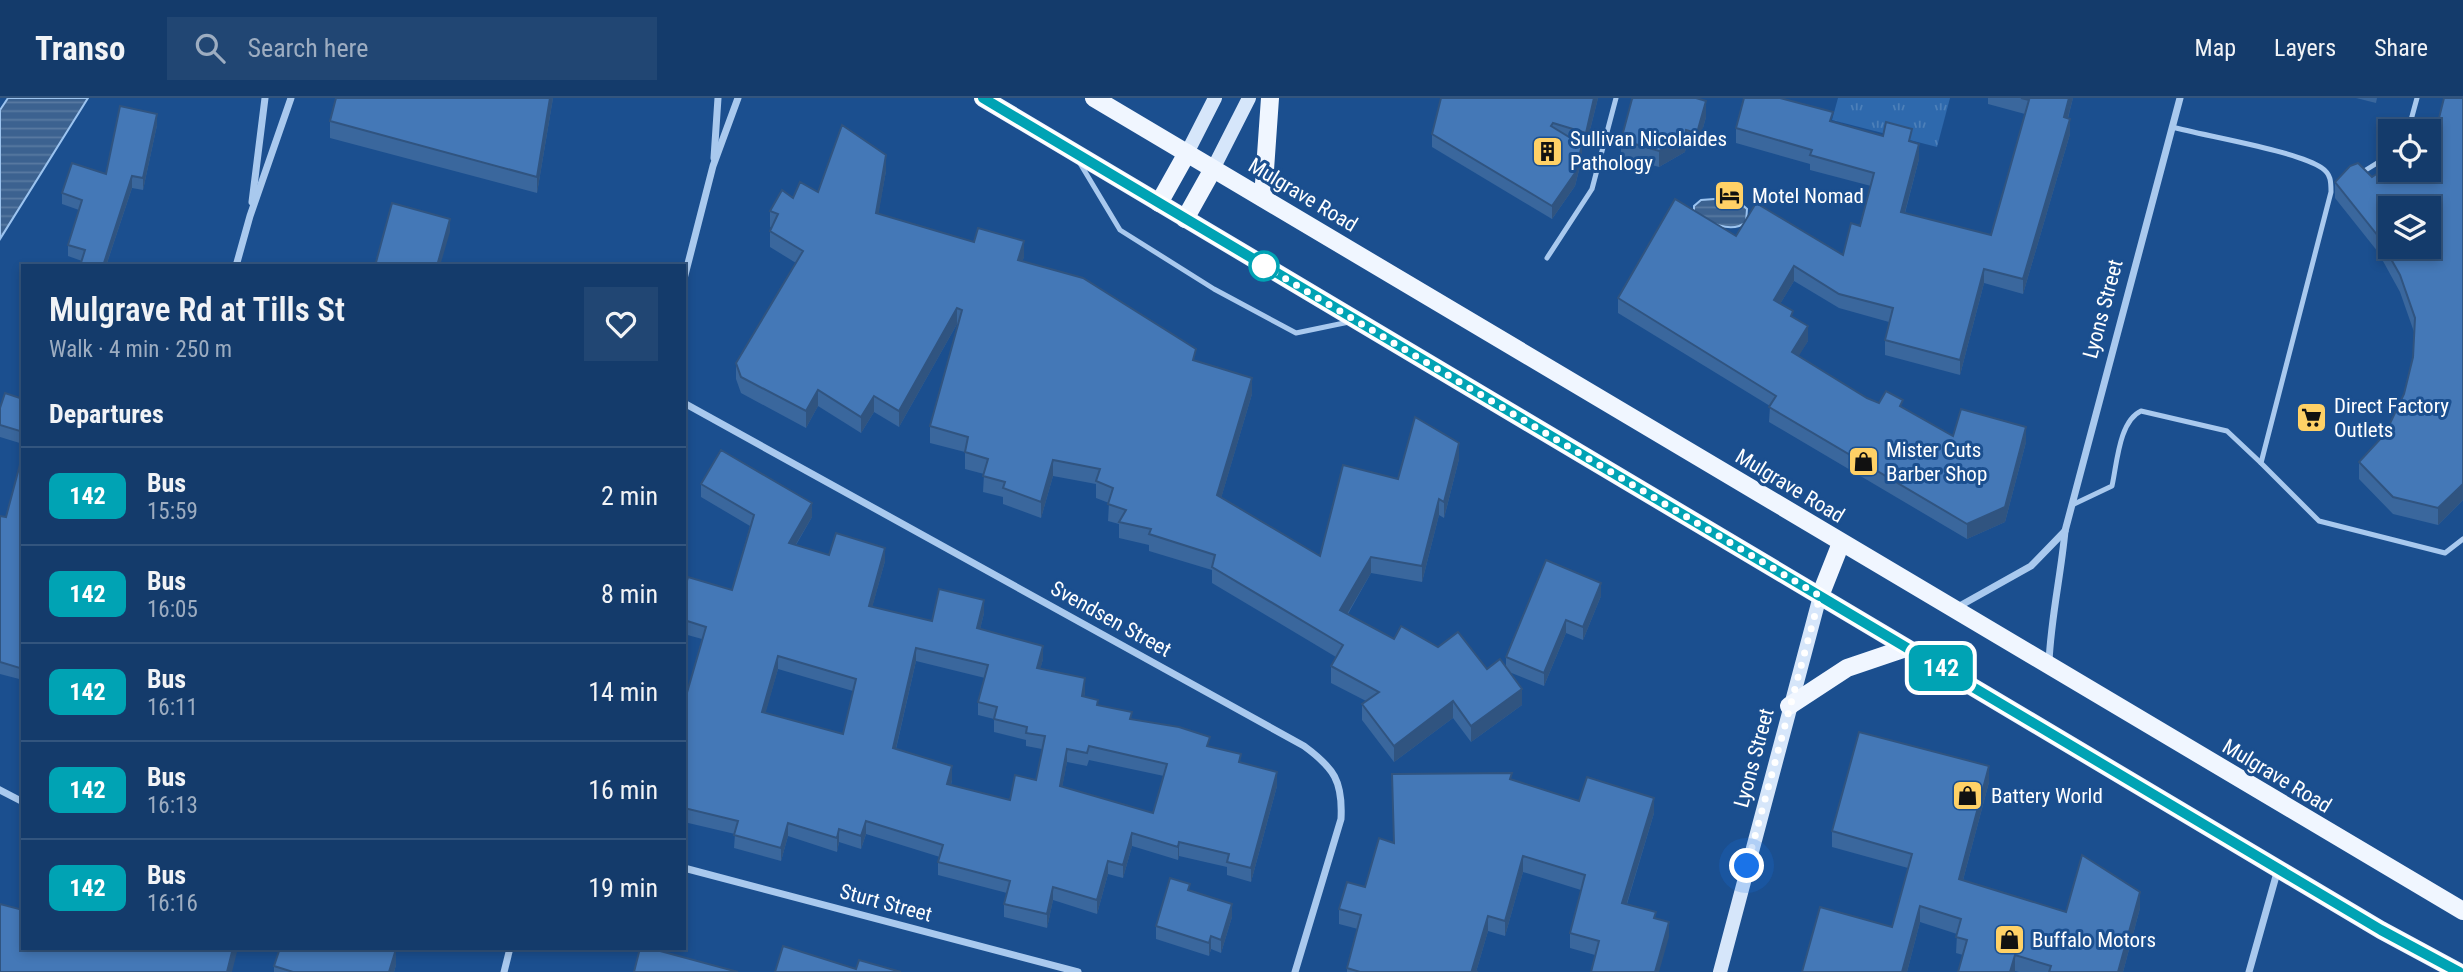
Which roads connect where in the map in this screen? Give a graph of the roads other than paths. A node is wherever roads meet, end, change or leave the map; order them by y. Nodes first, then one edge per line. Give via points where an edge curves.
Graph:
1 (265, 98) edge
2 (292, 98) edge
3 (718, 98) edge
4 (738, 98) edge
5 (983, 98) edge
6 (1124, 98) edge
7 (1215, 98) edge
8 (1249, 98) edge
9 (1270, 98) edge
10 (1616, 98) edge
11 (2180, 98) edge
12 (2417, 98) edge
13 (1100, 102) edge
14 (2411, 119) edge
15 (2172, 127) junction
16 (1072, 151) junction
17 (1187, 153) junction
18 (2378, 162) edge
19 (713, 166) junction
20 (1213, 169) junction
21 (2353, 177) edge
22 (2331, 178) junction
23 (2342, 178) edge
24 (1263, 198) junction
25 (1159, 203) junction
26 (250, 216) junction
27 (1185, 219) junction
28 (1547, 258) dead end
29 (237, 264) edge
30 (686, 271) edge
31 (1356, 321) junction
32 (686, 403) edge
33 (2261, 463) junction
34 (2071, 505) junction
35 (2065, 531) junction
36 (2463, 539) edge
37 (1841, 543) junction
38 (1820, 596) junction
39 (1953, 610) junction
40 (1906, 648) junction
41 (2049, 667) junction
42 (1789, 706) junction
43 (0, 790) edge
44 (21, 801) edge
45 (2278, 868) junction
46 (686, 869) edge
47 (2463, 911) edge
48 (510, 950) edge
49 (504, 972) edge
50 (1078, 972) edge
51 (1295, 972) edge
52 (1720, 972) edge
53 (2249, 972) edge
54 (2459, 972) edge

1 - 26 street
2 - 26 street
3 - 19 street
4 - 19 street
5 - 16 main road
6 - 13 main road
7 - 17 street
8 - 20 street
9 - 24 main road
10 - 28 lane via 1592,189
11 - 15 street, Lyons Street
12 - 14 lane
13 - 17 main road, Mulgrave Road
15 - 22 lane via 2302,159 2323,168
15 - 34 street, Lyons Street
16 - 25 main road
16 - 31 lane via 1111,219 1148,250 1296,333
17 - 20 main road, Mulgrave Road
17 - 25 main road
18 - 21 lane
19 - 30 street
20 - 24 main road, Mulgrave Road
20 - 27 main road
22 - 23 lane
22 - 33 lane
24 - 37 main road, Mulgrave Road
25 - 27 main road
26 - 29 street
27 - 31 main road
31 - 38 main road
32 - 51 street, Svendsen Street via 1324,760 1342,794 1341,819
33 - 34 lane via 2227,431 2141,411 2126,425 2112,486
33 - 36 lane via 2319,520 2445,553
34 - 35 street, Lyons Street
35 - 39 street via 2031,566
35 - 41 street, Lyons Street
37 - 38 main road
37 - 39 main road, Mulgrave Road
38 - 40 main road
38 - 42 street, Lyons Street
39 - 41 main road, Mulgrave Road
40 - 42 main road via 1847,668
40 - 45 main road
41 - 47 main road, Mulgrave Road
42 - 52 street, Lyons Street
43 - 44 street
45 - 53 street
45 - 54 main road
46 - 50 street, Sturt Street
48 - 49 street

